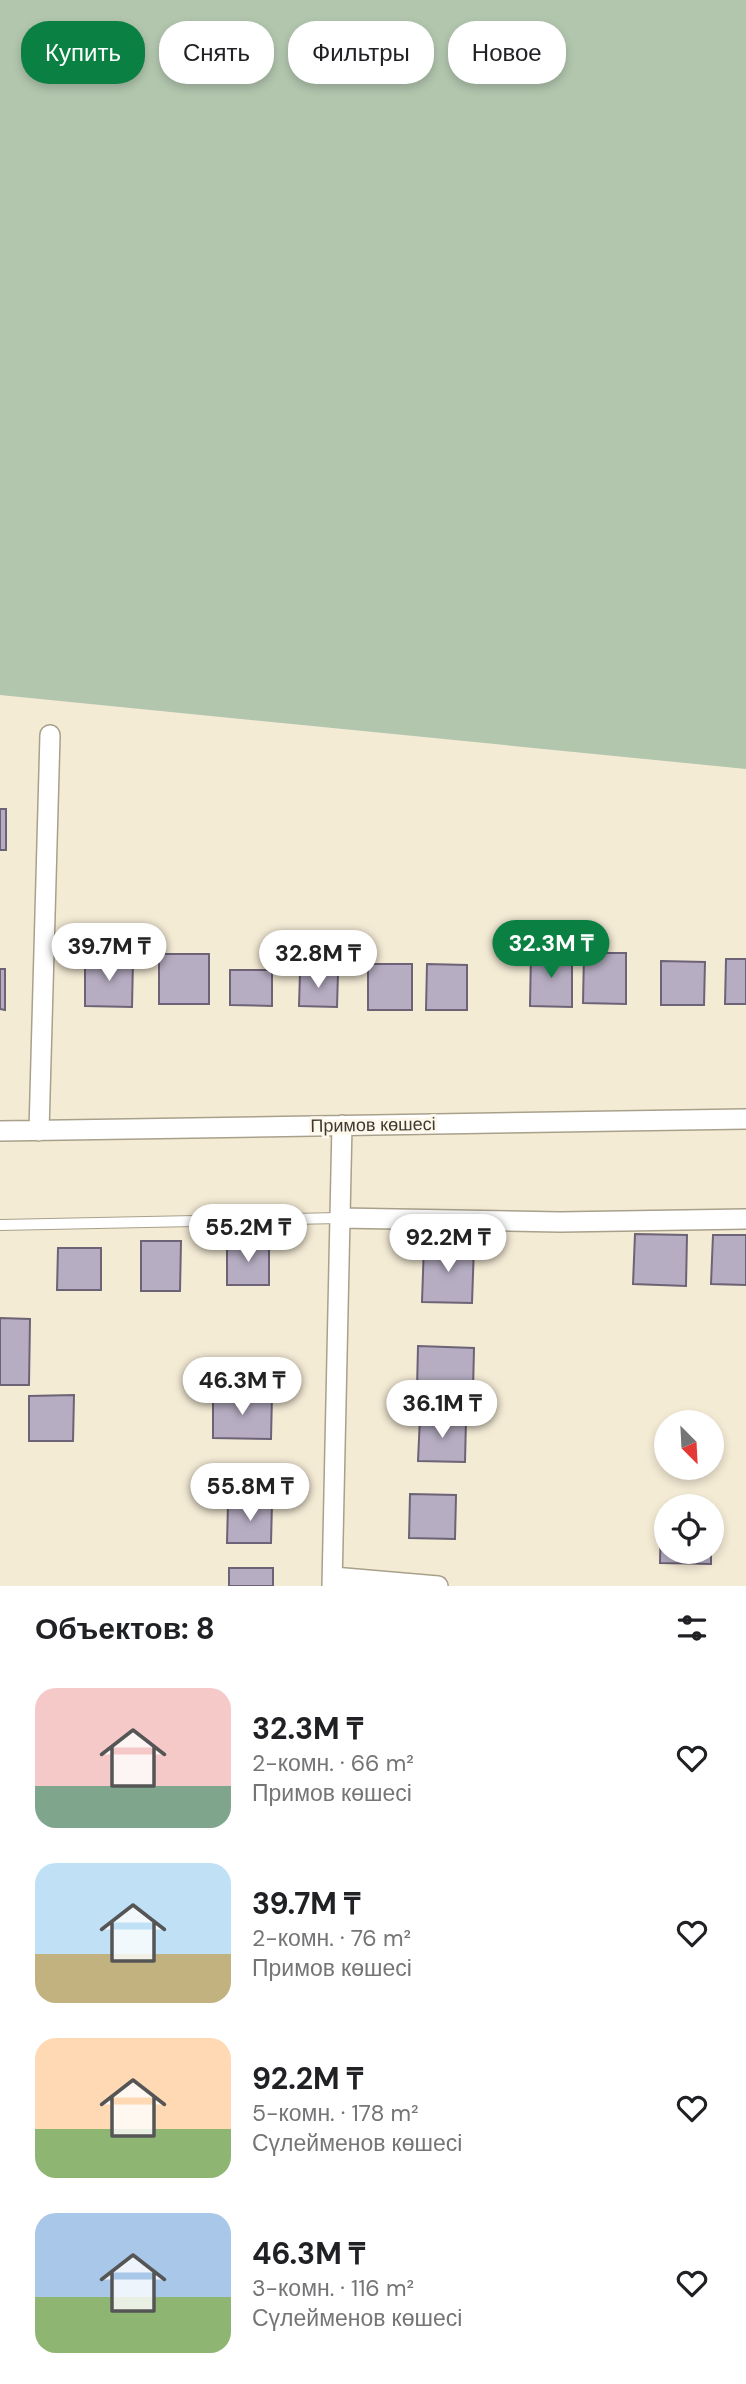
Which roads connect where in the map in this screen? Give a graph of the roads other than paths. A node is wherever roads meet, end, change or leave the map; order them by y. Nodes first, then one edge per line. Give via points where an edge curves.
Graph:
1 (50, 735) dead end
2 (746, 1119) edge
3 (342, 1125) junction
4 (39, 1130) junction
5 (0, 1131) edge
6 (340, 1218) junction
7 (746, 1219) edge
8 (0, 1225) edge
9 (333, 1582) edge
10 (438, 1586) edge

1 - 4 street
2 - 3 street, Примов көшесі
3 - 4 street, Примов көшесі
3 - 6 street
4 - 5 street, Примов көшесі
6 - 7 street
6 - 8 lane
6 - 9 street
9 - 10 street

